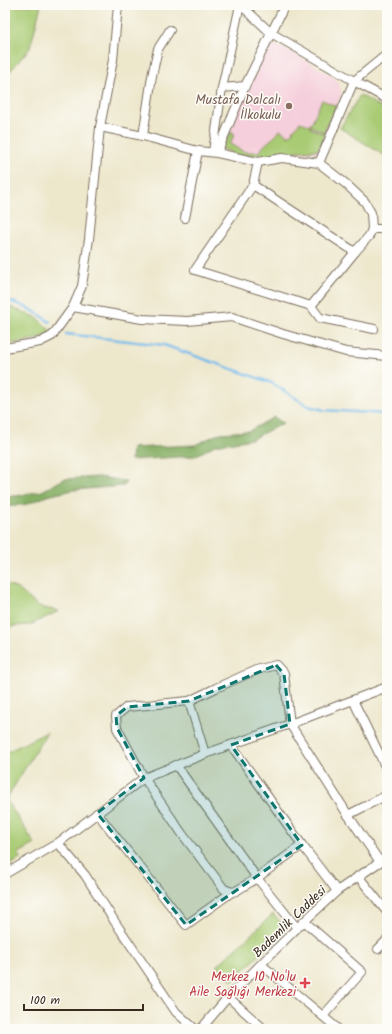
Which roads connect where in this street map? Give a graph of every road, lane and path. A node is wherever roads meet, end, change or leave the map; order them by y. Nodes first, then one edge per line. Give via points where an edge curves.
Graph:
1 (118, 5) edge
2 (240, 5) edge
3 (285, 5) edge
4 (170, 30) dead end
5 (271, 33) junction
6 (387, 54) edge
7 (354, 81) junction
8 (245, 86) junction
9 (222, 88) junction
10 (387, 99) edge
11 (100, 127) junction
12 (143, 136) junction
13 (198, 151) junction
14 (215, 153) junction
15 (258, 162) junction
16 (319, 163) junction
17 (253, 185) junction
18 (185, 218) dead end
19 (372, 229) junction
20 (387, 229) edge
21 (355, 252) junction
22 (311, 306) junction
23 (73, 307) junction
24 (374, 329) dead end
25 (5, 348) edge
26 (387, 356) edge
27 (387, 686) edge
28 (353, 700) junction
29 (189, 702) junction
30 (290, 724) junction
31 (231, 744) junction
32 (205, 754) junction
33 (176, 765) junction
34 (387, 770) edge
35 (144, 778) junction
36 (387, 795) edge
37 (97, 813) junction
38 (348, 815) junction
39 (58, 842) junction
40 (302, 845) junction
41 (383, 860) edge
42 (5, 874) edge
43 (358, 876) junction
44 (257, 878) junction
45 (337, 891) junction
46 (232, 892) junction
47 (387, 912) edge
48 (304, 921) junction
49 (297, 928) junction
50 (387, 940) edge
51 (378, 949) dead end
52 (262, 965) junction
53 (228, 997) junction
54 (323, 1016) junction
55 (195, 1029) edge
56 (200, 1029) edge
57 (264, 1029) edge
58 (338, 1029) edge

1 - 11 street via 113,60
2 - 5 street
2 - 9 street
3 - 5 street
4 - 12 street via 158,49
5 - 7 street
5 - 8 street
6 - 7 street
7 - 10 street
7 - 16 street
8 - 9 street
8 - 14 street
9 - 14 street
11 - 12 street
11 - 23 street via 86,260 82,286
12 - 13 street
13 - 14 street
13 - 18 street
14 - 15 street
15 - 16 street via 282,158
15 - 17 street
16 - 19 street via 365,202 371,213
17 - 21 street
17 - 22 street via 195,270
19 - 20 street
19 - 21 street
21 - 22 street
22 - 24 street via 320,318
23 - 25 street via 52,336 40,342
23 - 26 street via 142,319 187,321 232,317 346,352
27 - 28 street
28 - 30 street
28 - 34 street
29 - 30 street via 256,670 276,665 284,674
29 - 32 street
29 - 35 street via 127,707 116,716 117,728
30 - 31 street
30 - 38 street
31 - 32 street
31 - 40 street
32 - 33 street
33 - 35 street
33 - 44 street
35 - 37 street
35 - 46 street via 182,835 221,886
36 - 38 street
37 - 39 street
37 - 46 street via 186,925
38 - 41 street
39 - 42 street
39 - 55 street via 85,875 176,1012
40 - 44 street
40 - 45 street
41 - 43 street, Bademlik Caddesi
43 - 45 street, Bademlik Caddesi
43 - 47 street
44 - 46 street
44 - 49 street
45 - 48 street, Bademlik Caddesi
48 - 49 street, Bademlik Caddesi
48 - 54 street via 362,972
49 - 52 street, Bademlik Caddesi
50 - 51 street
52 - 53 street, Bademlik Caddesi
52 - 54 street
53 - 56 street, Bademlik Caddesi
53 - 57 street
54 - 58 street

